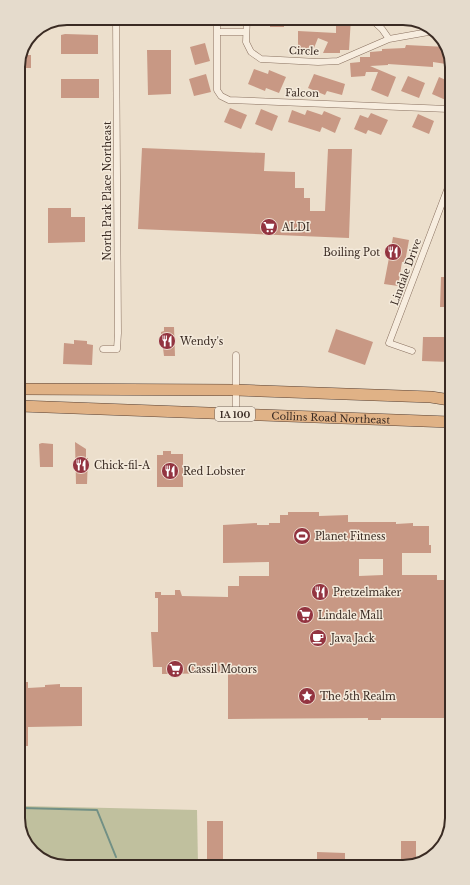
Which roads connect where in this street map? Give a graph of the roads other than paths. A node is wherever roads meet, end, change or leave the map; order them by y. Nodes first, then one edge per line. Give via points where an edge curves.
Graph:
1 (116, 25) edge
2 (217, 25) edge
3 (246, 25) edge
4 (378, 25) edge
5 (217, 32) junction
6 (246, 32) junction
7 (426, 32) edge
8 (389, 39) junction
9 (445, 109) edge
10 (445, 196) edge
11 (103, 349) dead end
12 (412, 351) dead end
13 (236, 354) dead end
14 (25, 389) edge
15 (236, 390) junction
16 (445, 399) edge
17 (25, 406) edge
18 (236, 414) junction
19 (445, 422) edge

1 - 11 street, North Park Place Northeast via 118,341 117,349
2 - 5 street
3 - 6 street, Circle
4 - 8 street
5 - 6 street
5 - 9 street, Falcon via 217,90 221,96 229,100
6 - 8 street, Circle via 246,42 251,52 261,59 278,61 338,61
7 - 8 street, Circle
10 - 12 street, Lindale Drive via 389,343
13 - 15 street
14 - 15 highway
15 - 16 highway
15 - 18 street
17 - 18 highway, Collins Road Northeast / IA 100
18 - 19 highway, Collins Road Northeast / IA 100

